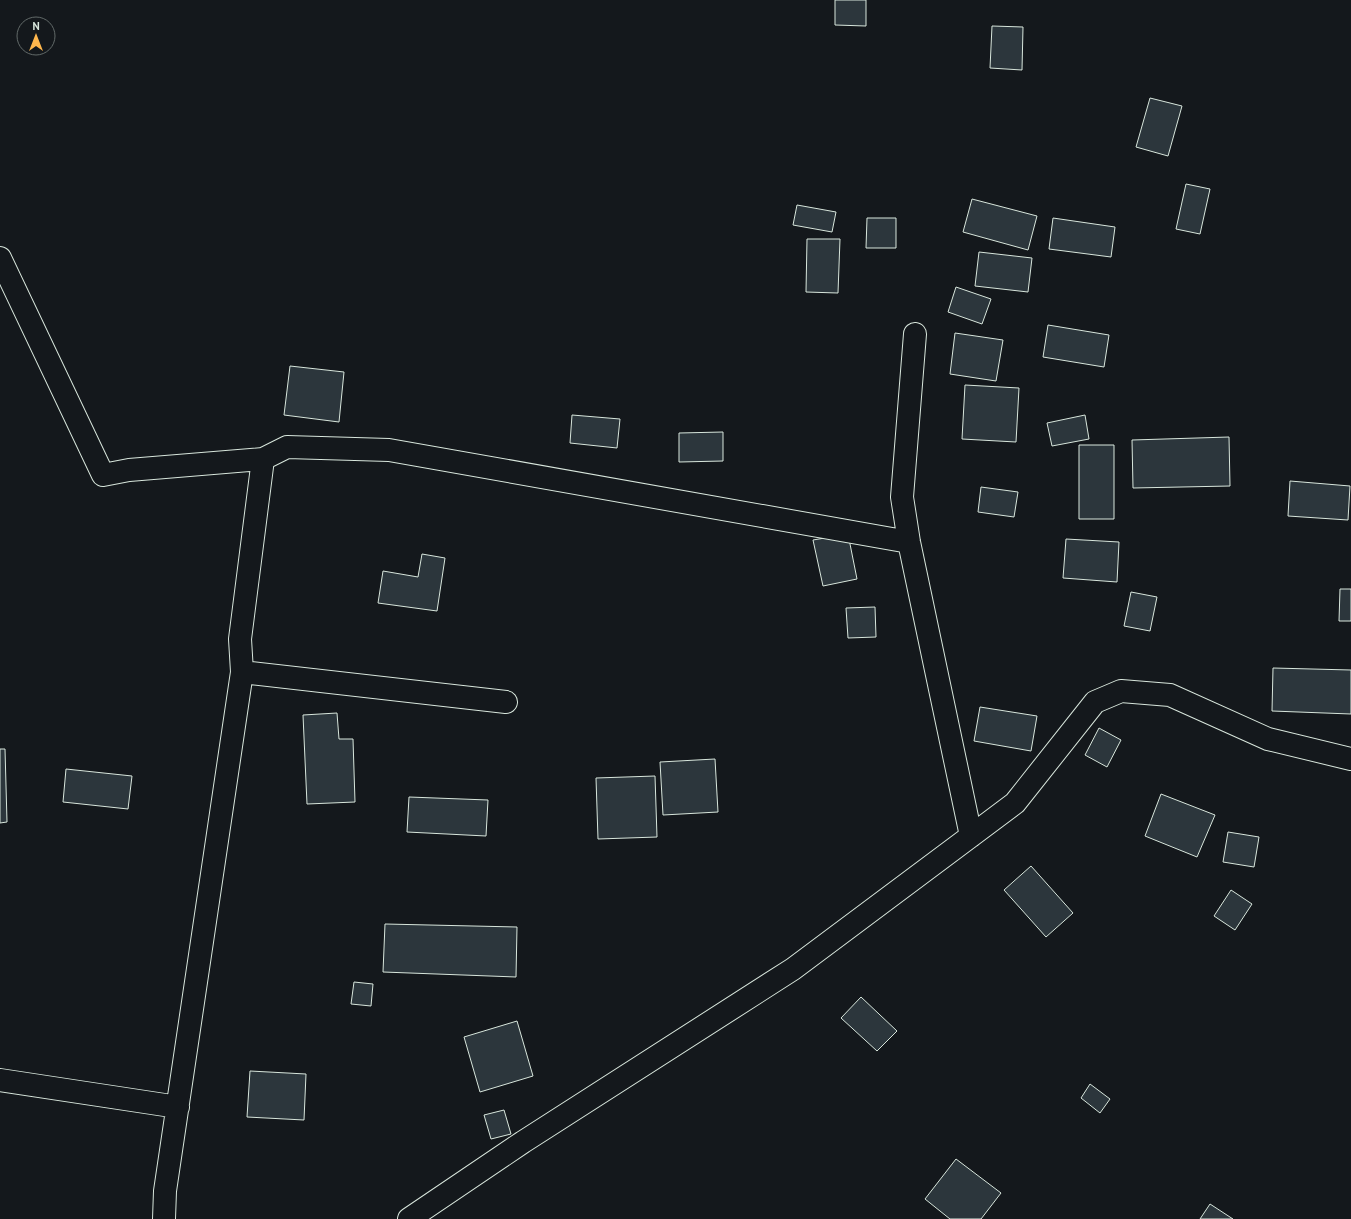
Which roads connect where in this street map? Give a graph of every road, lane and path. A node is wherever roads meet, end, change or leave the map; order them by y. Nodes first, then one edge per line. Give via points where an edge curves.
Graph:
1 (0, 258) edge
2 (915, 334) dead end
3 (264, 459) junction
4 (908, 542) junction
5 (242, 672) junction
6 (506, 702) dead end
7 (1351, 759) edge
8 (971, 836) junction
9 (0, 1080) edge
10 (178, 1107) junction
11 (164, 1219) edge
12 (408, 1219) edge

1 - 3 street via 103,475 129,470
2 - 4 street via 902,497
3 - 4 street via 287,447 389,450
3 - 5 street via 240,639
4 - 8 street
5 - 6 street
5 - 10 street
7 - 8 street via 1268,740 1170,695 1121,691 1095,702 1015,803
8 - 12 street via 793,969
9 - 10 street
10 - 11 street via 165,1191

